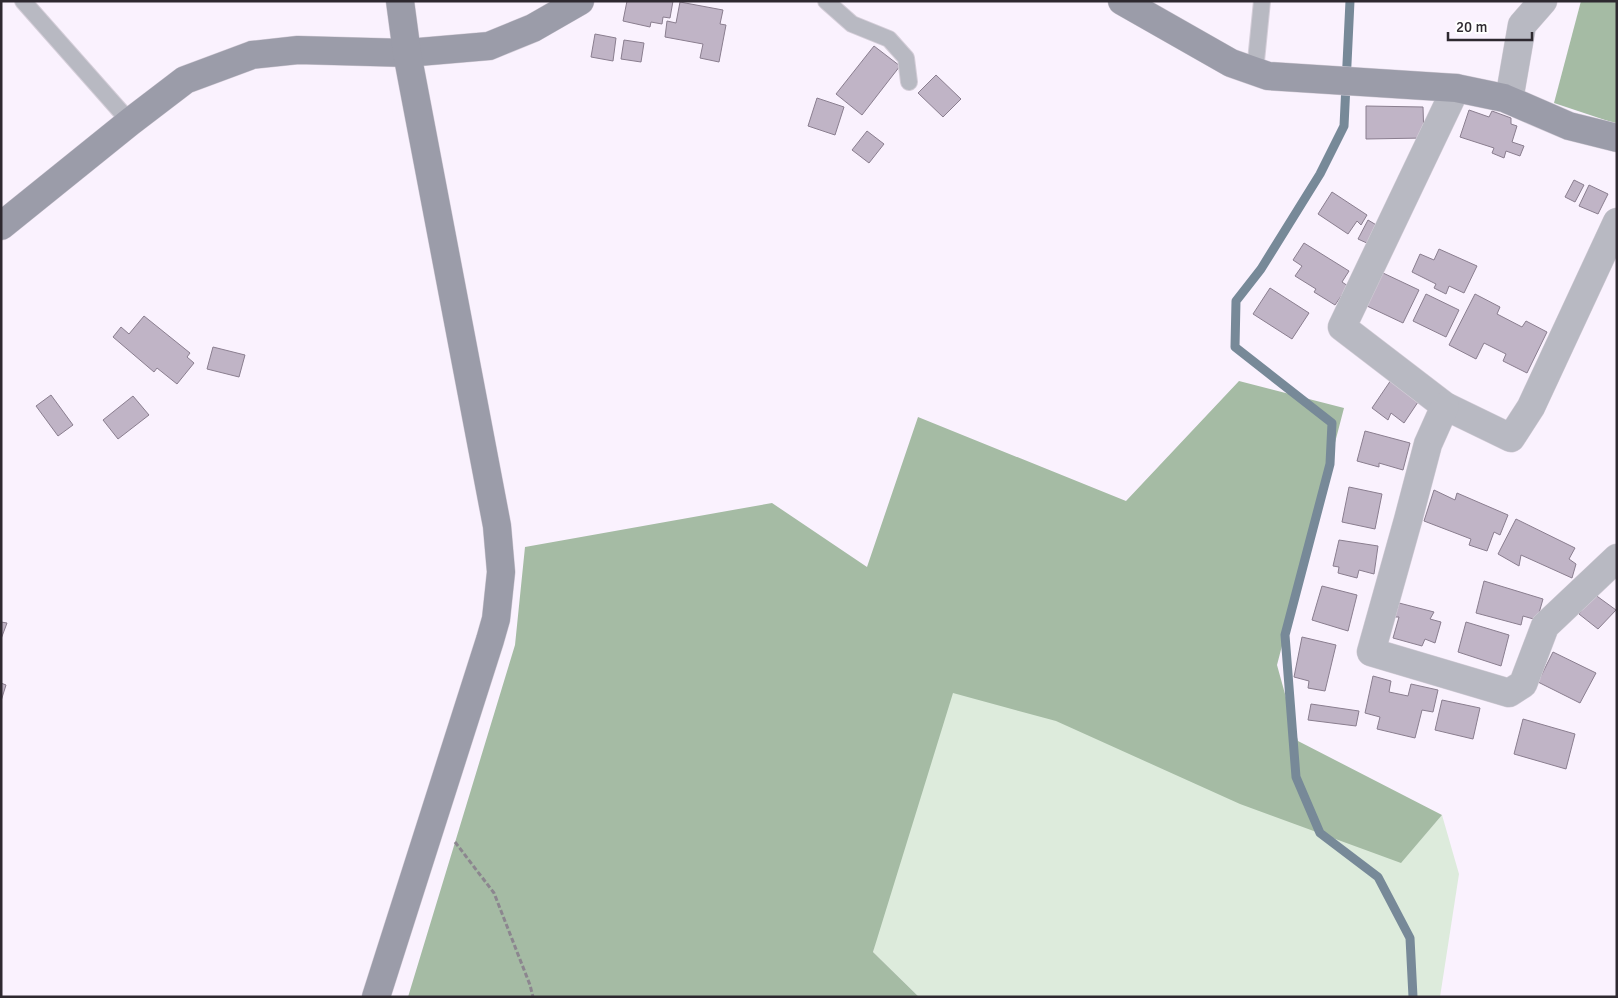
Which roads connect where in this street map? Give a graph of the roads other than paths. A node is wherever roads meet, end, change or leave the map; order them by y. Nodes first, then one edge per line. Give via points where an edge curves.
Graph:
1 (24, 1) edge
2 (400, 1) edge
3 (580, 1) edge
4 (826, 1) edge
5 (1122, 1) edge
6 (1262, 1) edge
7 (1543, 1) edge
8 (407, 53) junction
9 (1255, 71) junction
10 (909, 82) dead end
11 (1456, 88) junction
12 (1509, 100) junction
13 (130, 122) junction
14 (1617, 138) edge
15 (1617, 222) edge
16 (1, 226) edge
17 (1445, 406) junction
18 (1617, 558) edge
19 (376, 997) edge

1 - 13 lane
2 - 8 street
3 - 8 street via 533,28 489,46
4 - 10 lane via 852,24 889,40 906,58
5 - 9 street via 1231,63
6 - 9 lane
7 - 12 street via 1522,25
8 - 13 street via 298,50 252,55 185,80
8 - 19 street via 497,526 501,572 496,619
9 - 11 street via 1268,76
11 - 12 street
11 - 17 street via 1342,327
12 - 14 street via 1569,126
13 - 16 street
15 - 17 street via 1531,407 1511,438
17 - 18 street via 1428,444 1371,652 1509,693 1523,684 1545,626

